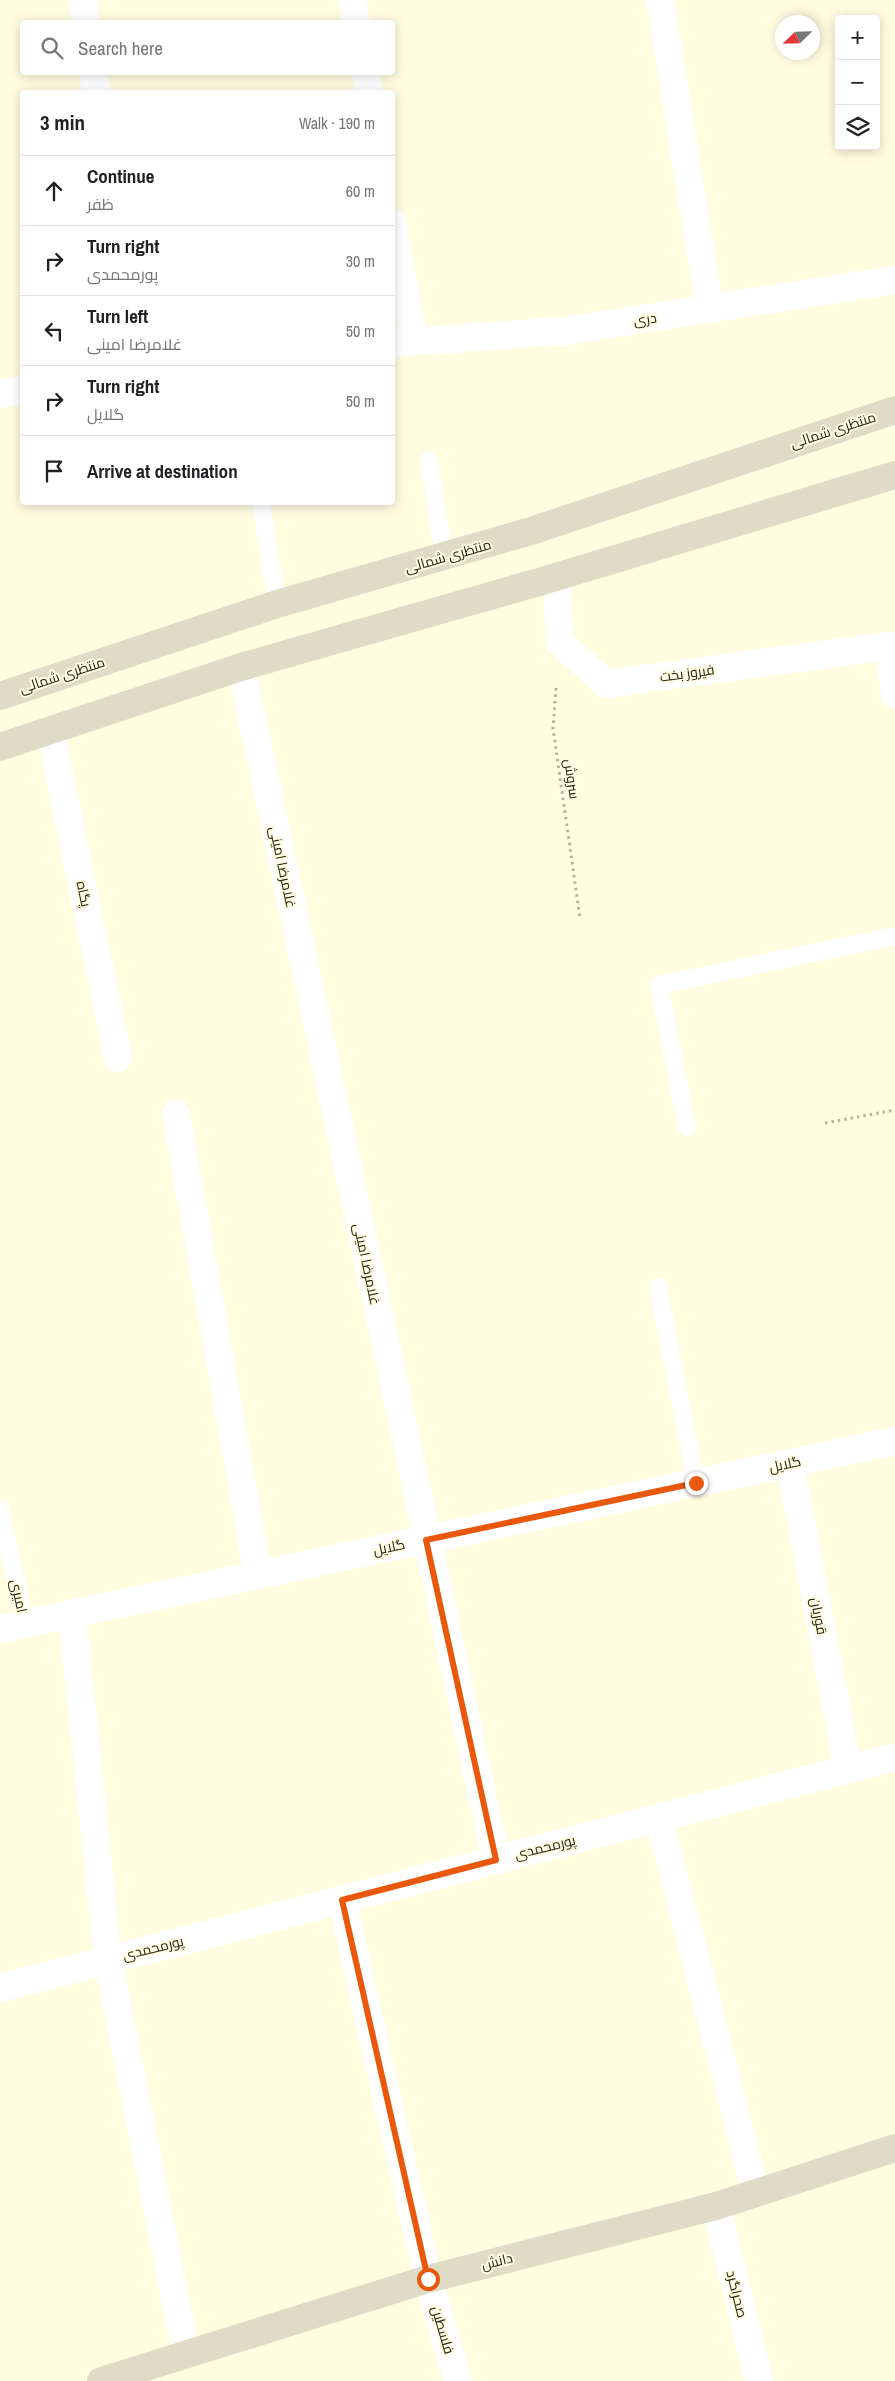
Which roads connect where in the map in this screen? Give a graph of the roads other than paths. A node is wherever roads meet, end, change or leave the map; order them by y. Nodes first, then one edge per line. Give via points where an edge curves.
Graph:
1 (83, 0) edge
2 (352, 0) edge
3 (660, 0) edge
4 (86, 20) edge
5 (356, 20) edge
6 (93, 75) edge
7 (366, 75) edge
8 (96, 90) edge
9 (369, 90) edge
10 (395, 255) edge
11 (895, 280) edge
12 (710, 310) junction
13 (403, 342) edge
14 (20, 390) edge
15 (0, 394) edge
16 (895, 410) edge
17 (429, 460) dead end
18 (895, 475) edge
19 (261, 505) edge
20 (444, 557) junction
21 (557, 576) junction
22 (277, 604) junction
23 (892, 645) edge
24 (241, 667) junction
25 (895, 694) edge
26 (0, 696) edge
27 (50, 730) junction
28 (0, 747) edge
29 (895, 936) edge
30 (118, 1058) dead end
31 (176, 1114) dead end
32 (687, 1128) dead end
33 (658, 1287) dead end
34 (895, 1441) edge
35 (790, 1463) junction
36 (696, 1483) junction
37 (0, 1510) edge
38 (426, 1540) junction
39 (258, 1574) junction
40 (72, 1613) junction
41 (12, 1626) edge
42 (895, 1757) edge
43 (848, 1769) junction
44 (659, 1818) junction
45 (496, 1860) junction
46 (342, 1900) junction
47 (108, 1960) junction
48 (0, 1988) edge
49 (895, 2148) edge
50 (756, 2193) junction
51 (716, 2206) junction
52 (428, 2279) junction
53 (186, 2354) junction
54 (101, 2381) edge
55 (458, 2381) edge
56 (759, 2381) edge

1 - 4 street
2 - 5 street
3 - 12 street
6 - 8 street
7 - 9 street
10 - 13 street
11 - 12 street, دری
12 - 13 street, دری via 564,331
14 - 15 street
16 - 20 main road, منتظری شمالی
17 - 20 lane
18 - 21 main road
19 - 22 lane
20 - 22 main road, منتظری شمالی
21 - 23 street, فیروز بخت via 560,642 606,684
21 - 24 main road
22 - 26 main road, منتظری شمالی
23 - 25 street
24 - 27 main road
24 - 38 street, غلامرضا امینی
27 - 28 main road
27 - 30 street, پگاه
29 - 32 lane via 659,985
31 - 39 street
33 - 36 lane
34 - 35 street, گلایل
35 - 36 street, گلایل
35 - 43 street, قوریان
36 - 38 street, گلایل
37 - 41 lane, امیری
38 - 39 street, گلایل
38 - 45 street, غلامرضا امینی
39 - 40 street, گلایل
40 - 41 street, گلایل
40 - 47 street
42 - 43 street, پورمحمدی
43 - 44 street, پورمحمدی
44 - 45 street, پورمحمدی
44 - 50 street
45 - 46 street, پورمحمدی
46 - 47 street, پورمحمدی
46 - 52 street, فلسطین
47 - 48 street, پورمحمدی
47 - 53 street, پورمحمدی
49 - 50 main road, دانش
50 - 51 main road, دانش
51 - 52 main road, دانش
51 - 56 street, صحراگرد
52 - 53 main road, دانش
52 - 55 street, فلسطین
53 - 54 main road, دانش

